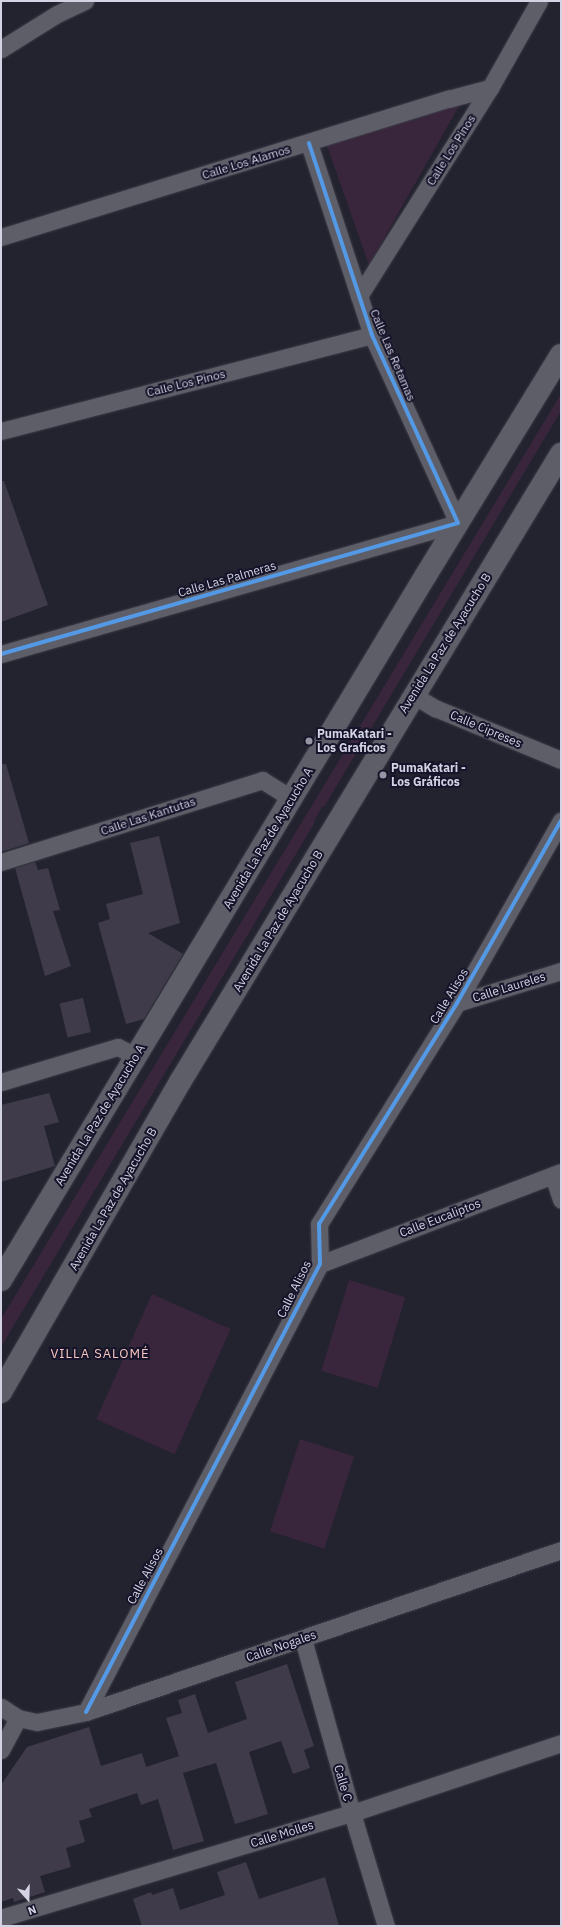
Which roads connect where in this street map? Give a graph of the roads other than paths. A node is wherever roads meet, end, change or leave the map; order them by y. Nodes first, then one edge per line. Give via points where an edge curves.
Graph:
1 (85, 1) edge
2 (539, 1) edge
3 (1, 49) edge
4 (490, 88) junction
5 (309, 143) junction
6 (1, 237) edge
7 (359, 296) junction
8 (372, 335) junction
9 (561, 356) edge
10 (1, 431) edge
11 (561, 454) edge
12 (458, 523) junction
13 (1, 654) edge
14 (413, 695) junction
15 (561, 760) edge
16 (292, 799) junction
17 (561, 820) edge
18 (1, 862) edge
19 (561, 971) edge
20 (457, 1003) junction
21 (136, 1056) junction
22 (1, 1082) edge
23 (557, 1174) edge
24 (561, 1200) edge
25 (320, 1264) junction
26 (1, 1280) edge
27 (1, 1392) edge
28 (561, 1550) edge
29 (303, 1639) junction
30 (1, 1707) edge
31 (86, 1712) junction
32 (18, 1718) junction
33 (561, 1743) edge
34 (1, 1750) edge
35 (352, 1813) junction
36 (1, 1918) edge
37 (386, 1926) edge

1 - 3 street via 57,14
2 - 4 street, Calle Los Pinos
4 - 5 street, Calle Los Alamos
4 - 7 street, Calle Los Pinos
5 - 6 street, Calle Los Alamos
5 - 7 street, Calle Las Retamas
7 - 8 street, Calle Las Retamas
8 - 10 street, Calle Los Pinos
8 - 12 street, Calle Las Retamas
9 - 12 main road, Avenida La Paz de Ayacucho A
11 - 14 main road, Avenida La Paz de Ayacucho B
12 - 13 street, Calle Las Palmeras
12 - 16 main road, Avenida La Paz de Ayacucho A
14 - 15 street, Calle Cipreses via 435,708
14 - 27 main road, Avenida La Paz de Ayacucho B via 180,1082
16 - 18 street, Calle Las Kantutas via 262,780
16 - 21 main road, Avenida La Paz de Ayacucho A
17 - 20 street, Calle Alisos
19 - 20 street, Calle Laureles
20 - 25 street, Calle Alisos via 319,1224
21 - 22 street via 118,1046
21 - 26 main road, Avenida La Paz de Ayacucho A
23 - 24 street
23 - 25 street, Calle Eucaliptos
25 - 31 street, Calle Alisos
28 - 29 street, Calle Nogales
29 - 31 street, Calle Nogales
29 - 35 street, Calle C
30 - 32 street, Calle Nogales
31 - 32 street, Calle Nogales via 37,1722
32 - 34 street
33 - 35 street, Calle Molles
35 - 36 street, Calle Molles
35 - 37 street, Calle C

